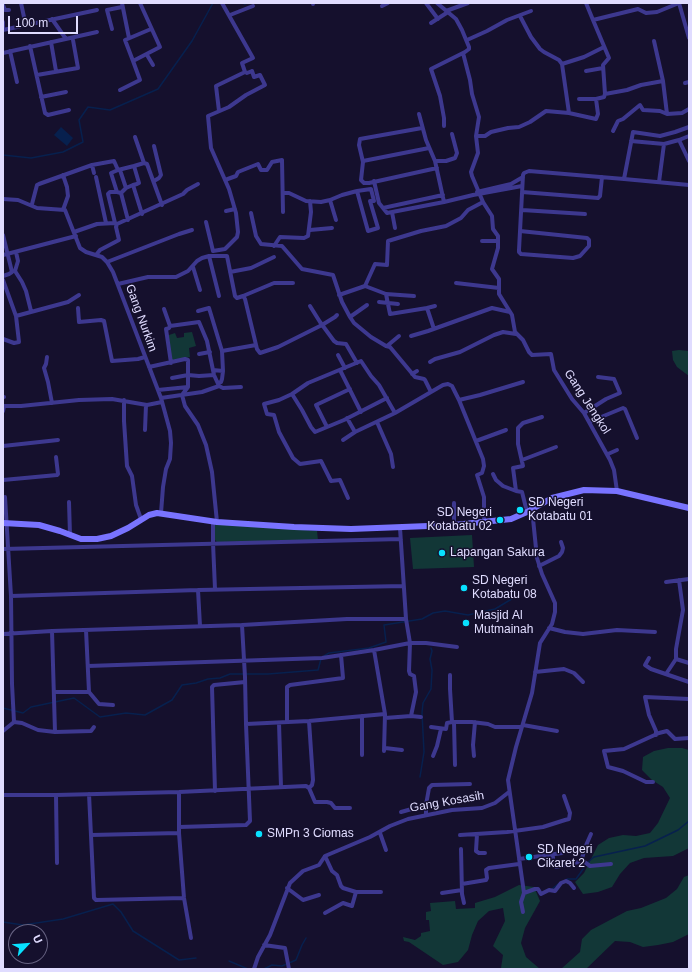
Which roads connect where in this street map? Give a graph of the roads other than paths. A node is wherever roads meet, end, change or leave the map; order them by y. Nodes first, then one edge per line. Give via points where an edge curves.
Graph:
1 (21, 3) edge
2 (140, 3) edge
3 (222, 3) edge
4 (388, 3) edge
5 (426, 3) edge
6 (437, 3) edge
7 (468, 3) edge
8 (586, 3) edge
9 (679, 3) edge
10 (3, 5) edge
11 (122, 5) edge
12 (253, 6) dead end
13 (382, 6) dead end
14 (9, 10) dead end
15 (97, 10) dead end
16 (447, 11) junction
17 (531, 11) dead end
18 (230, 15) junction
19 (520, 16) junction
20 (24, 17) dead end
21 (52, 19) junction
22 (438, 19) junction
23 (593, 20) junction
24 (3, 22) edge
25 (430, 23) dead end
26 (3, 29) edge
27 (112, 29) dead end
28 (151, 29) junction
29 (97, 32) dead end
30 (129, 38) junction
31 (689, 38) edge
32 (66, 39) junction
33 (72, 40) dead end
34 (467, 40) junction
35 (654, 41) dead end
36 (51, 42) junction
37 (30, 46) junction
38 (3, 47) edge
39 (604, 47) junction
40 (10, 51) junction
41 (4, 53) edge
42 (463, 53) junction
43 (147, 55) junction
44 (133, 61) junction
45 (562, 64) junction
46 (153, 65) dead end
47 (603, 68) junction
48 (586, 71) dead end
49 (56, 72) junction
50 (245, 72) junction
51 (37, 75) junction
52 (663, 81) junction
53 (17, 82) dead end
54 (120, 90) dead end
55 (66, 92) dead end
56 (605, 94) junction
57 (41, 97) junction
58 (596, 99) junction
59 (579, 100) dead end
60 (689, 109) edge
61 (68, 110) dead end
62 (219, 111) junction
63 (569, 113) junction
64 (419, 114) dead end
65 (667, 114) junction
66 (444, 126) dead end
67 (689, 127) edge
68 (422, 128) junction
69 (613, 131) dead end
70 (452, 134) dead end
71 (476, 136) junction
72 (660, 136) junction
73 (689, 136) edge
74 (135, 138) dead end
75 (679, 140) junction
76 (631, 141) junction
77 (662, 144) junction
78 (154, 146) dead end
79 (429, 148) junction
80 (363, 161) junction
81 (435, 161) junction
82 (689, 161) edge
83 (144, 162) junction
84 (92, 165) junction
85 (134, 166) junction
86 (437, 168) junction
87 (119, 170) junction
88 (63, 175) junction
89 (523, 177) junction
90 (602, 177) junction
91 (624, 179) junction
92 (225, 180) junction
93 (154, 181) junction
94 (374, 182) junction
95 (659, 182) junction
96 (198, 184) dead end
97 (133, 185) junction
98 (689, 185) edge
99 (522, 186) junction
100 (126, 188) junction
101 (357, 191) junction
102 (522, 192) junction
103 (119, 193) junction
104 (283, 193) junction
105 (479, 193) junction
106 (443, 195) junction
107 (3, 199) edge
108 (330, 200) junction
109 (310, 201) junction
110 (444, 202) junction
111 (483, 202) junction
112 (32, 204) junction
113 (162, 205) junction
114 (383, 208) junction
115 (235, 209) junction
116 (63, 210) junction
117 (522, 210) junction
118 (226, 211) dead end
119 (283, 212) dead end
120 (392, 212) junction
121 (251, 213) dead end
122 (142, 214) junction
123 (585, 214) dead end
124 (128, 220) junction
125 (336, 220) dead end
126 (206, 222) dead end
127 (106, 223) junction
128 (116, 224) junction
129 (332, 228) dead end
130 (395, 228) dead end
131 (192, 230) dead end
132 (310, 230) junction
133 (520, 231) junction
134 (75, 234) junction
135 (3, 235) edge
136 (482, 241) dead end
137 (498, 241) junction
138 (274, 246) junction
139 (225, 249) junction
140 (16, 252) junction
141 (8, 254) junction
142 (3, 255) edge
143 (96, 255) junction
144 (210, 256) junction
145 (227, 256) junction
146 (274, 257) dead end
147 (107, 262) junction
148 (193, 267) junction
149 (230, 272) junction
150 (3, 276) edge
151 (3, 280) edge
152 (293, 283) dead end
153 (456, 283) dead end
154 (118, 284) junction
155 (365, 286) junction
156 (499, 288) junction
157 (200, 290) dead end
158 (386, 294) junction
159 (78, 295) dead end
160 (339, 295) junction
161 (218, 296) dead end
162 (243, 296) junction
163 (414, 296) dead end
164 (379, 302) dead end
165 (367, 304) dead end
166 (387, 304) junction
167 (398, 304) dead end
168 (310, 306) dead end
169 (434, 306) dead end
170 (78, 308) dead end
171 (426, 308) junction
172 (164, 309) dead end
173 (31, 311) junction
174 (198, 311) dead end
175 (510, 312) junction
176 (337, 314) dead end
177 (16, 316) junction
178 (350, 317) junction
179 (322, 325) junction
180 (170, 326) junction
181 (434, 329) junction
182 (516, 334) junction
183 (399, 336) dead end
184 (411, 336) dead end
185 (3, 339) edge
186 (256, 345) junction
187 (388, 346) junction
188 (222, 351) junction
189 (210, 352) junction
190 (199, 354) dead end
191 (338, 355) dead end
192 (47, 357) dead end
193 (145, 357) junction
194 (430, 362) dead end
195 (172, 363) junction
196 (357, 363) junction
197 (149, 368) junction
198 (345, 368) junction
199 (223, 370) junction
200 (340, 370) junction
201 (417, 371) dead end
202 (214, 372) junction
203 (412, 374) junction
204 (188, 375) junction
205 (598, 377) dead end
206 (172, 378) dead end
207 (523, 382) dead end
208 (218, 384) junction
209 (188, 386) junction
210 (241, 387) dead end
211 (350, 389) junction
212 (158, 390) junction
213 (431, 392) junction
214 (292, 394) junction
215 (182, 395) junction
216 (387, 398) junction
217 (124, 400) junction
218 (162, 400) junction
219 (459, 400) junction
220 (52, 403) junction
221 (146, 404) junction
222 (3, 411) edge
223 (361, 412) junction
224 (584, 412) junction
225 (395, 413) junction
226 (542, 417) dead end
227 (347, 418) junction
228 (377, 422) junction
229 (589, 422) junction
230 (327, 427) junction
231 (145, 430) dead end
232 (506, 430) dead end
233 (354, 432) junction
234 (637, 438) dead end
235 (58, 440) dead end
236 (343, 440) dead end
237 (476, 441) junction
238 (3, 446) edge
239 (556, 447) dead end
240 (617, 450) dead end
241 (608, 454) junction
242 (56, 457) dead end
243 (522, 460) junction
244 (393, 467) dead end
245 (493, 474) dead end
246 (3, 480) edge
247 (516, 491) junction
248 (617, 491) junction
249 (5, 497) dead end
250 (348, 498) dead end
251 (69, 502) dead end
252 (454, 503) dead end
253 (689, 508) edge
254 (529, 511) junction
255 (161, 513) junction
256 (141, 519) junction
257 (215, 522) junction
258 (484, 522) junction
259 (5, 523) edge
260 (454, 525) junction
261 (400, 528) junction
262 (70, 535) junction
263 (401, 539) junction
264 (561, 542) dead end
265 (213, 543) junction
266 (5, 549) edge
267 (539, 566) junction
268 (689, 579) edge
269 (679, 580) junction
270 (666, 582) dead end
271 (404, 586) junction
272 (215, 589) junction
273 (198, 590) junction
274 (11, 596) junction
275 (406, 619) junction
276 (242, 625) junction
277 (200, 626) junction
278 (549, 628) junction
279 (86, 630) junction
280 (52, 631) junction
281 (656, 632) dead end
282 (3, 634) edge
283 (12, 634) junction
284 (410, 643) junction
285 (457, 647) dead end
286 (374, 650) junction
287 (341, 655) junction
288 (649, 658) dead end
289 (676, 659) junction
290 (244, 661) junction
291 (689, 663) edge
292 (88, 666) junction
293 (536, 672) junction
294 (666, 674) junction
295 (450, 675) dead end
296 (245, 679) junction
297 (583, 682) dead end
298 (689, 682) edge
299 (54, 692) junction
300 (89, 692) junction
301 (689, 698) edge
302 (113, 705) dead end
303 (362, 716) junction
304 (385, 716) junction
305 (411, 716) junction
306 (421, 717) dead end
307 (309, 721) junction
308 (14, 722) junction
309 (287, 722) junction
310 (453, 722) junction
311 (475, 722) junction
312 (279, 723) junction
313 (246, 724) junction
314 (522, 726) junction
315 (94, 727) dead end
316 (431, 727) dead end
317 (441, 729) junction
318 (3, 731) edge
319 (557, 731) dead end
320 (55, 732) junction
321 (656, 735) junction
322 (689, 738) edge
323 (402, 750) dead end
324 (362, 755) dead end
325 (433, 756) dead end
326 (474, 756) dead end
327 (455, 765) dead end
328 (653, 782) dead end
329 (470, 784) dead end
330 (281, 787) junction
331 (309, 788) junction
332 (249, 789) junction
333 (215, 791) junction
334 (179, 792) junction
335 (509, 792) junction
336 (89, 794) junction
337 (3, 795) edge
338 (56, 795) junction
339 (564, 796) dead end
340 (426, 805) junction
341 (350, 808) dead end
342 (401, 812) dead end
343 (426, 814) junction
344 (179, 827) junction
345 (515, 831) junction
346 (179, 832) junction
347 (380, 833) junction
348 (477, 834) junction
349 (591, 834) dead end
350 (91, 835) junction
351 (460, 835) dead end
352 (461, 849) dead end
353 (386, 850) dead end
354 (485, 853) dead end
355 (562, 854) dead end
356 (553, 855) junction
357 (325, 856) junction
358 (519, 862) junction
359 (584, 862) junction
360 (57, 863) dead end
361 (611, 864) dead end
362 (462, 884) junction
363 (287, 888) junction
364 (574, 888) dead end
365 (462, 890) junction
366 (356, 892) junction
367 (381, 892) dead end
368 (442, 893) dead end
369 (524, 893) junction
370 (319, 895) dead end
371 (184, 898) junction
372 (464, 903) dead end
373 (523, 912) dead end
374 (325, 913) dead end
375 (191, 938) dead end
376 (264, 945) junction
377 (255, 969) edge
378 (288, 969) edge

1 - 20 street
2 - 28 street
3 - 18 street
4 - 13 street
5 - 22 street
6 - 16 street
7 - 16 street
8 - 23 street
9 - 23 street via 657,12 646,13 638,10
9 - 31 street
10 - 14 street via 5,10
11 - 27 street via 107,10
11 - 30 street
12 - 18 street
15 - 21 street
16 - 22 street
16 - 34 street via 456,19
17 - 19 street
18 - 50 street via 253,58 242,63
19 - 34 street
19 - 45 street via 540,49
21 - 26 street
21 - 32 street
22 - 25 street
23 - 39 street
24 - 26 street
28 - 30 street
28 - 43 street via 160,48
29 - 32 street
30 - 44 street via 125,41
32 - 36 street
33 - 49 street via 78,68
34 - 42 street via 469,49
35 - 52 street
36 - 37 street
36 - 49 street
37 - 40 street
37 - 51 street
38 - 41 street
39 - 45 street
39 - 47 street via 609,58 603,63
40 - 41 street
40 - 53 street
42 - 66 street via 430,69 440,96
42 - 71 street, Gang Jengkol via 479,117
43 - 44 street
43 - 46 street
44 - 54 street via 140,80
45 - 63 street
47 - 48 street
47 - 56 street
49 - 51 street
50 - 62 street via 216,86
50 - 62 street via 252,71 254,77 260,75 265,85
51 - 57 street
52 - 56 street
52 - 65 street
55 - 57 street
56 - 58 street via 604,97
57 - 61 street via 48,115
58 - 59 street
58 - 63 street via 596,118
60 - 65 street via 682,113
62 - 92 street via 208,116 212,148
63 - 71 street via 546,111 519,127
64 - 68 street
65 - 69 street via 643,110 640,105 618,121
67 - 72 street
68 - 79 street
68 - 80 street via 360,139
70 - 81 street via 455,158
71 - 105 street, Gang Jengkol via 478,153 472,174
72 - 76 street via 633,132
72 - 77 street
73 - 75 street
74 - 83 street
75 - 77 street
75 - 82 street
76 - 77 street
76 - 91 street
77 - 95 street
78 - 93 street via 161,175
79 - 80 street
79 - 81 street
80 - 94 street via 362,180 364,183
81 - 86 street
83 - 85 street
83 - 93 street via 148,165
84 - 87 street via 114,161
84 - 88 street
84 - 127 street
85 - 87 street
85 - 97 street via 139,183
86 - 94 street
86 - 106 street
87 - 100 street
87 - 103 street via 111,173
88 - 112 street via 37,185
88 - 116 street via 68,196
89 - 90 street via 524,172 529,171
89 - 99 street
89 - 105 street via 511,184
90 - 91 street
90 - 102 street via 600,196 597,198
91 - 95 street
92 - 104 street via 258,164 261,170 267,170 272,162 282,160
92 - 115 street
93 - 113 street
94 - 114 street via 379,203
95 - 98 street
96 - 113 street
97 - 100 street
97 - 122 street
99 - 102 street
99 - 105 street
100 - 103 street
101 - 101 street via 371,188 374,200 370,202 378,228 368,231
101 - 108 street
102 - 117 street
103 - 124 street
103 - 128 street via 108,194
104 - 109 street
104 - 119 street
105 - 110 street
105 - 111 street, Gang Jengkol
106 - 110 street
106 - 114 street
107 - 112 street
108 - 109 street
108 - 125 street
109 - 132 street
110 - 120 street
111 - 137 street, Gang Jengkol via 492,216 492,227
111 - 155 street via 446,226 388,241 387,265 375,264
112 - 116 street via 37,208
113 - 122 street
114 - 120 street via 386,213
115 - 118 street
115 - 139 street via 238,232 234,241
116 - 134 street
117 - 123 street
117 - 133 street
120 - 130 street
121 - 138 street via 258,241
122 - 124 street
124 - 128 street
126 - 139 street via 212,250
127 - 128 street
127 - 134 street via 91,226
128 - 143 street via 119,240 100,250
129 - 132 street
131 - 147 street
132 - 138 street via 306,237 280,237
133 - 133 street via 521,254 573,258 582,254 590,244 586,237
134 - 140 street
134 - 143 street via 82,250
135 - 141 street
136 - 137 street
137 - 156 street, Gang Jengkol via 492,269 499,277
138 - 160 street via 280,245 285,248 302,269 333,275
139 - 145 street
140 - 141 street
140 - 173 street via 18,261 15,271 26,291
141 - 142 street
141 - 150 street via 12,272
143 - 147 street
144 - 145 street
144 - 148 street via 197,261
144 - 161 street
145 - 149 street
146 - 149 street via 251,268
147 - 154 street, Gang Nurkim
148 - 154 street via 176,277 148,277
148 - 157 street
149 - 162 street via 235,296
151 - 177 street
152 - 162 street via 274,283
153 - 156 street
154 - 193 street, Gang Nurkim
155 - 158 street
155 - 160 street
156 - 175 street, Gang Jengkol via 499,294
158 - 163 street
158 - 166 street
159 - 173 street via 68,302
160 - 178 street
162 - 186 street
164 - 166 street
165 - 178 street
166 - 167 street
166 - 171 street via 390,314
168 - 179 street
169 - 171 street
170 - 193 street via 79,322 104,321 112,361
171 - 181 street
172 - 180 street
173 - 177 street
174 - 188 street via 209,308
175 - 181 street via 492,308
175 - 182 street, Gang Jengkol
176 - 179 street
177 - 185 street via 19,342
178 - 187 street via 360,328
179 - 186 street via 262,353 258,352
179 - 196 street via 334,341 346,344
180 - 189 street via 199,322
180 - 195 street via 166,330
181 - 184 street
182 - 194 street via 503,332 460,352
182 - 224 street, Gang Jengkol via 532,355 551,354 554,370 572,399
183 - 187 street
186 - 188 street
187 - 203 street
188 - 199 street
189 - 190 street
189 - 202 street
191 - 198 street
192 - 220 street via 44,368
193 - 197 street, Gang Nurkim
195 - 197 street
195 - 204 street via 188,360
196 - 198 street
196 - 216 street via 362,361
197 - 212 street, Gang Nurkim
198 - 200 street
199 - 202 street
199 - 208 street via 221,382
200 - 211 street
200 - 214 street via 308,383
201 - 203 street
202 - 204 street via 199,376
202 - 208 street
203 - 213 street via 424,379
204 - 206 street
204 - 209 street
205 - 224 street via 614,378 620,393
207 - 219 street
208 - 210 street via 223,388
208 - 215 street via 202,392
209 - 212 street
209 - 215 street
211 - 223 street
211 - 230 street via 316,406
212 - 218 street, Gang Nurkim
213 - 219 street via 448,384 452,386
213 - 225 street
214 - 230 street via 313,431
214 - 250 street via 264,403 266,412 274,415 278,432 297,463 322,461 331,481 340,480
215 - 218 street
215 - 257 street via 185,406 198,425 206,445 212,472
216 - 223 street
216 - 225 street
217 - 220 street
217 - 221 street
217 - 256 street via 126,466 132,476 136,505
218 - 221 street
218 - 255 street, Gang Nurkim via 171,443
219 - 237 street
220 - 222 street via 4,406
221 - 231 street
223 - 227 street
224 - 229 street, Gang Jengkol
225 - 228 street
226 - 243 street via 519,426 517,435
227 - 230 street
227 - 233 street
228 - 233 street
228 - 244 street via 392,458
229 - 234 street via 623,408
229 - 241 street, Gang Jengkol
232 - 237 street
233 - 236 street
235 - 238 street
237 - 258 street via 484,466 482,473 477,476 483,492
239 - 243 street
240 - 241 street
241 - 248 street, Gang Jengkol via 614,470
242 - 246 street via 57,475
243 - 247 street via 523,466 513,468
245 - 247 street via 503,486
247 - 254 street via 522,492
248 - 253 main road
248 - 254 main road via 572,492 552,498
249 - 259 street
251 - 262 street
252 - 260 street
254 - 258 main road via 511,519
254 - 267 street
255 - 256 main road
255 - 257 main road
256 - 262 main road via 118,534 103,538 81,539
257 - 261 main road via 344,529
257 - 265 street
258 - 260 main road
259 - 262 main road via 39,525
259 - 266 street
260 - 261 main road
261 - 263 street
263 - 265 street
263 - 271 street
264 - 267 street via 562,552 559,556
265 - 266 street
265 - 272 street
266 - 274 street
267 - 278 street via 555,603 554,618
268 - 269 street
269 - 270 street
269 - 289 street via 683,606
271 - 272 street
271 - 275 street
272 - 273 street
273 - 274 street
273 - 277 street
274 - 283 street
275 - 276 street via 347,619
275 - 284 street
276 - 277 street
276 - 290 street
277 - 279 street
278 - 281 street via 584,634 617,630
278 - 293 street via 540,643
279 - 280 street
279 - 292 street
280 - 283 street
280 - 299 street
282 - 283 street
283 - 308 street
284 - 285 street
284 - 286 street
284 - 305 street via 409,671 414,676 416,692
286 - 287 street
286 - 304 street
287 - 290 street
287 - 309 street via 343,678 287,687
288 - 294 street via 645,665
289 - 291 street
289 - 294 street
290 - 292 street
290 - 296 street
292 - 300 street
293 - 297 street via 564,669 574,673
293 - 314 street
294 - 298 street
295 - 310 street
296 - 313 street
296 - 333 street via 212,687
299 - 300 street
299 - 320 street
300 - 302 street via 99,704
301 - 321 street via 645,697
303 - 304 street
303 - 307 street
303 - 324 street
304 - 305 street
304 - 323 street via 384,750
305 - 306 street
307 - 309 street
307 - 331 street via 313,780
308 - 318 street
308 - 320 street via 38,730
309 - 312 street
310 - 311 street
310 - 317 street via 447,723 446,729
310 - 327 street
311 - 314 street via 496,727
311 - 326 street
312 - 313 street
312 - 330 street
313 - 332 street
314 - 319 street
314 - 335 street via 508,776
315 - 320 street via 92,731
316 - 317 street
317 - 325 street
321 - 322 street via 667,731 675,739
321 - 328 street via 624,749 604,750 608,767 646,782
329 - 340 street via 432,785 428,788
330 - 331 street
330 - 332 street
331 - 341 street via 316,802 331,803 335,808
332 - 333 street
332 - 344 street via 251,818 248,824
333 - 334 street
334 - 336 street
334 - 344 street
335 - 343 street, Gang Kosasih via 495,803 482,808
335 - 345 street
336 - 338 street
336 - 350 street
337 - 338 street
338 - 360 street
339 - 345 street via 570,814 569,819
340 - 342 street
340 - 343 street
343 - 347 street, Gang Kosasih via 390,826
344 - 346 street
345 - 348 street
345 - 358 street
346 - 350 street
346 - 371 street
347 - 353 street
347 - 357 street, Gang Kosasih
348 - 351 street
348 - 354 street via 476,851 479,854
349 - 359 street
350 - 371 street via 95,899
352 - 362 street
355 - 356 street
356 - 358 street
356 - 359 street via 556,867
357 - 363 street, Gang Kosasih via 319,865 297,875
357 - 366 street via 341,886
358 - 362 street via 489,868 486,870 486,880
358 - 369 street
359 - 361 street via 590,866
362 - 365 street
363 - 370 street via 303,900
363 - 376 street, Gang Kosasih
364 - 369 street via 566,881 561,883 557,890 541,894 538,889 532,889
365 - 368 street
365 - 372 street
366 - 367 street
366 - 374 street via 352,906 343,903
369 - 373 street via 521,902
371 - 375 street
376 - 377 street, Gang Kosasih
376 - 378 street via 284,947

